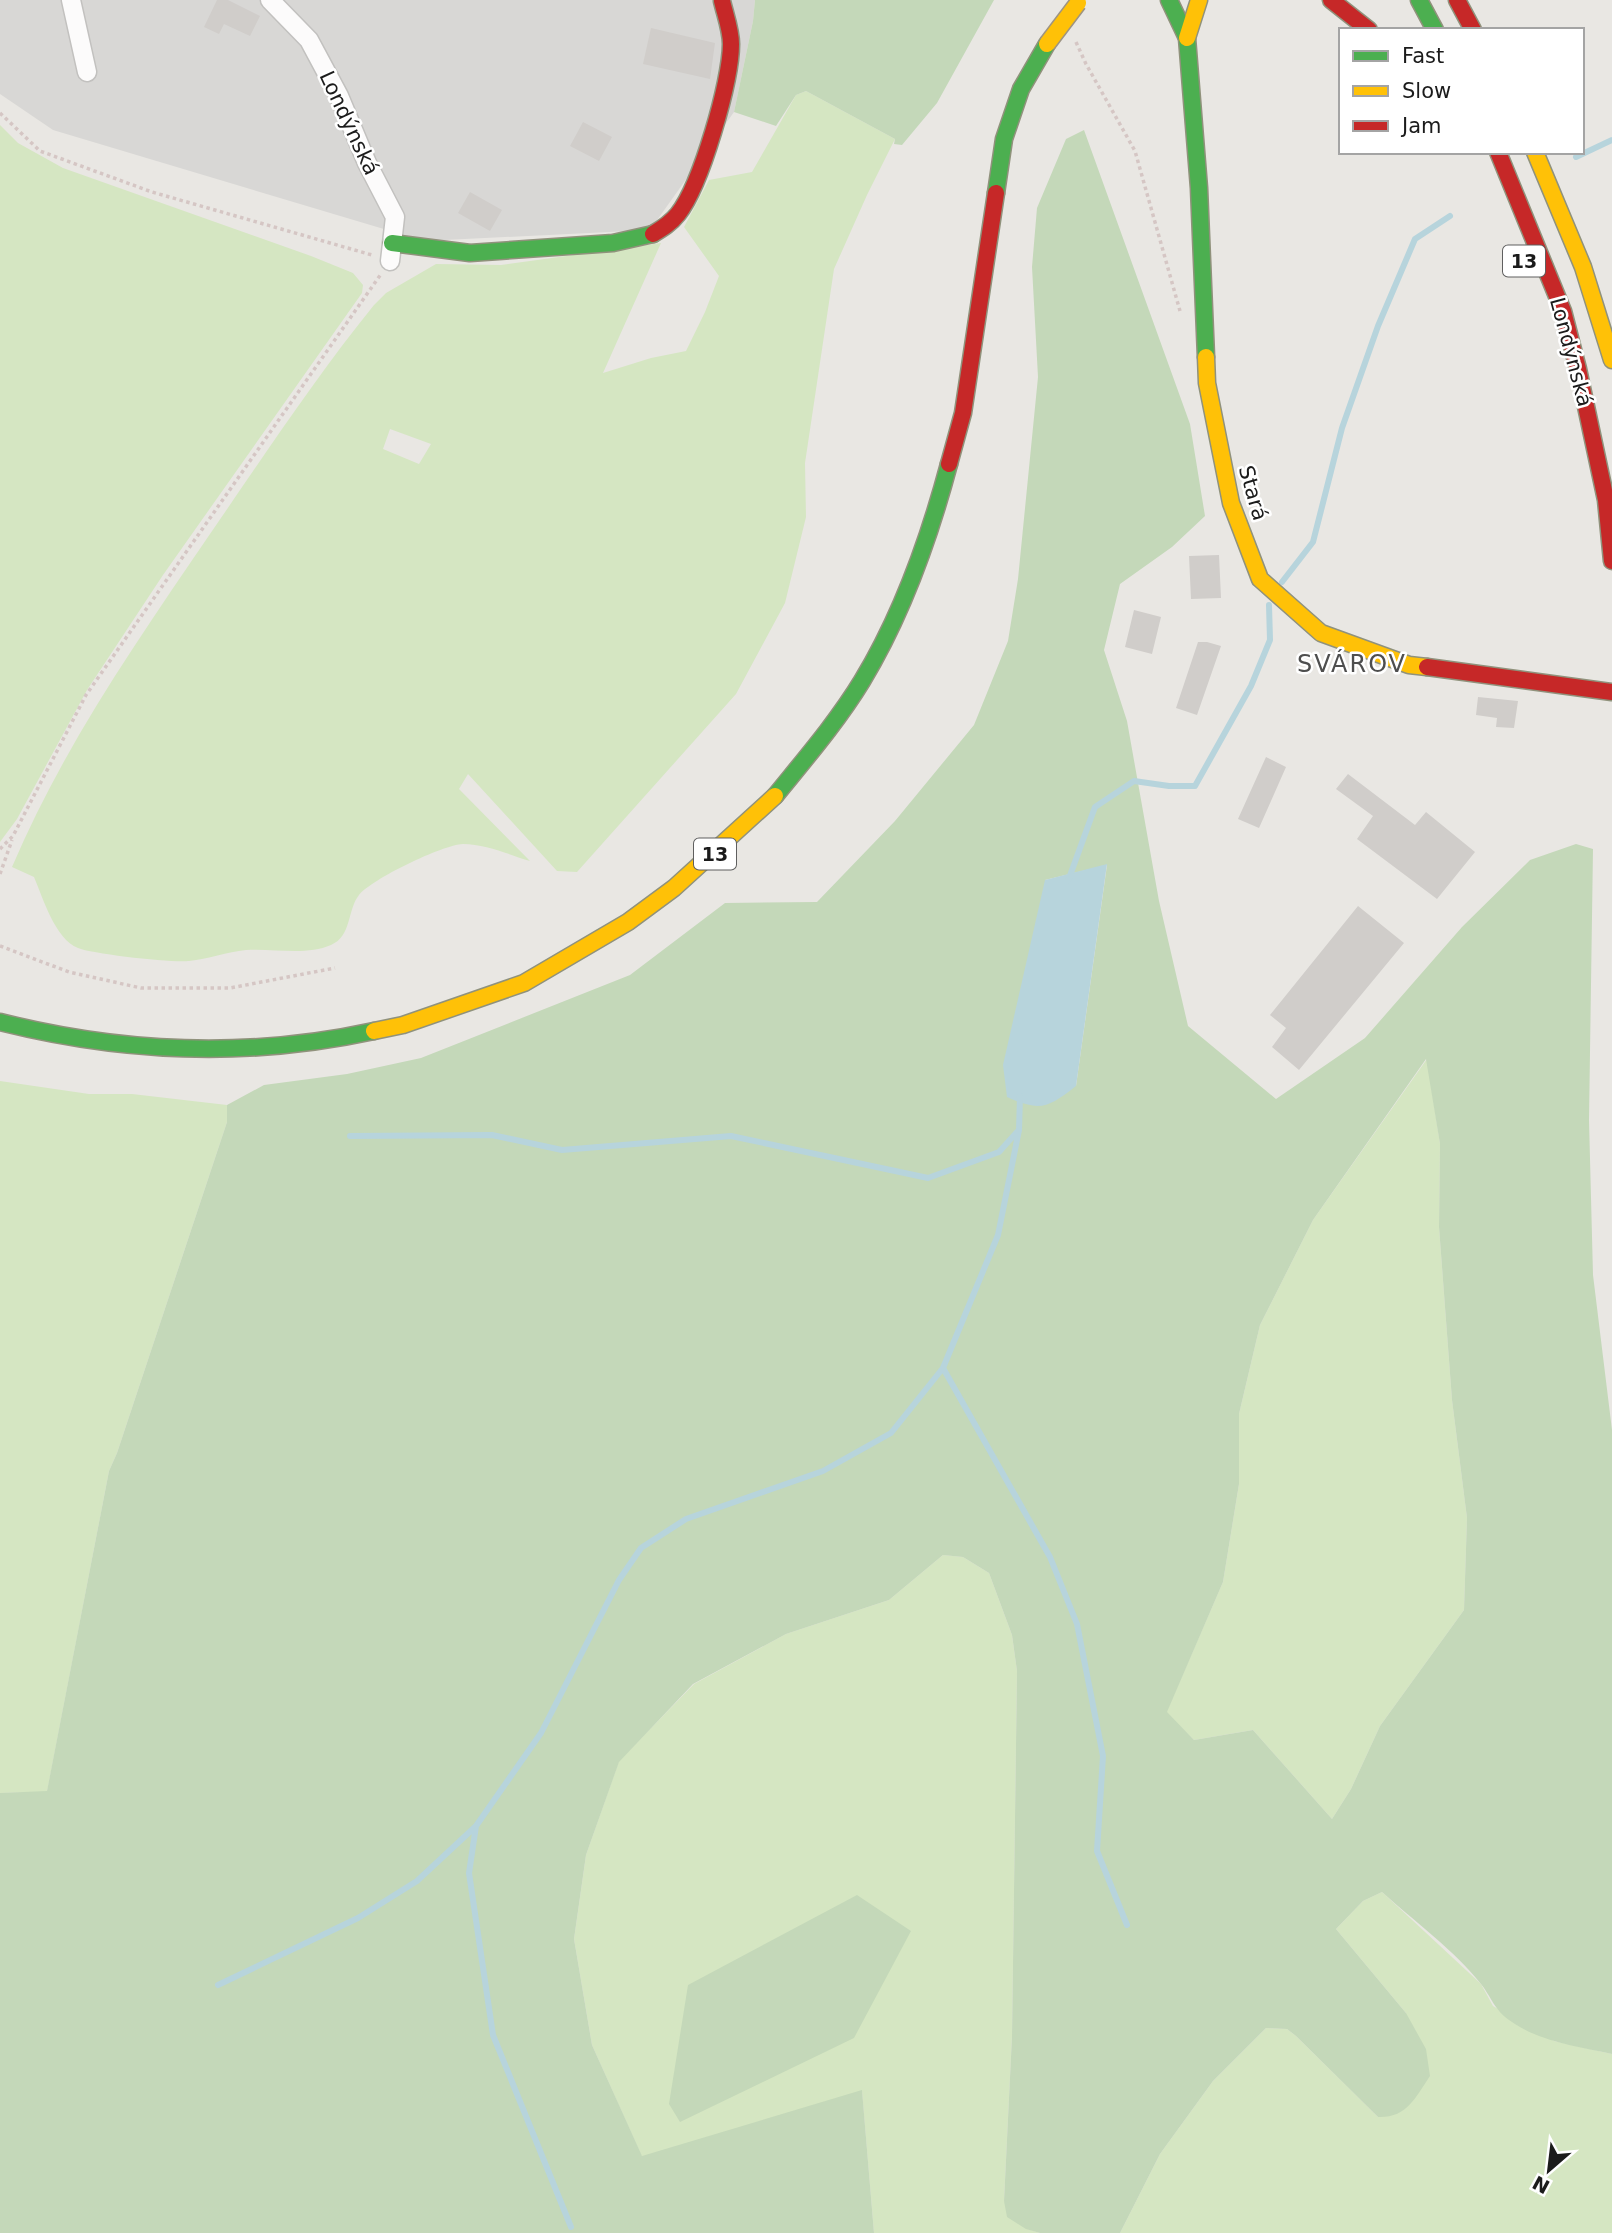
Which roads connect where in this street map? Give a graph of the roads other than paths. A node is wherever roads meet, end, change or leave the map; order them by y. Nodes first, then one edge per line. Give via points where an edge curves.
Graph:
1 (71, 0) edge
2 (270, 0) edge
3 (1169, 0) edge
4 (1199, 0) edge
5 (1331, 0) edge
6 (1419, 0) edge
7 (1457, 0) edge
8 (722, 1) edge
9 (1081, 1) edge
10 (1366, 28) edge
11 (1434, 28) edge
12 (1473, 28) edge
13 (1187, 38) junction
14 (86, 72) dead end
15 (1499, 154) edge
16 (1536, 154) edge
17 (391, 252) joint
18 (1536, 288) dead end
19 (1612, 360) edge
20 (1578, 369) junction
21 (1612, 561) edge
22 (1612, 692) edge
23 (0, 1022) edge

1 - 14 street
2 - 17 street, Londýnská via 309,40 338,96 395,217
3 - 13 main road, Stará
4 - 13 main road, Stará
5 - 10 main road
6 - 11 main road
7 - 12 main road
8 - 17 main road via 731,41 724,92 696,182 669,224 653,234 613,243 470,253
9 - 23 main road, 13, bridge via 1047,44 1021,89 1004,139 963,413 935,517 901,605 862,681 769,804 628,922 524,983 403,1025 329,1041 241,1049 149,1048 47,1034
13 - 22 main road, Stará via 1199,188 1206,383 1231,503 1260,579 1321,634 1409,665
15 - 20 main road, Londýnská via 1554,288
16 - 19 main road, Londýnská / 13 via 1583,267
18 - 20 main road, 13
20 - 21 main road, Londýnská / 13 via 1605,500

